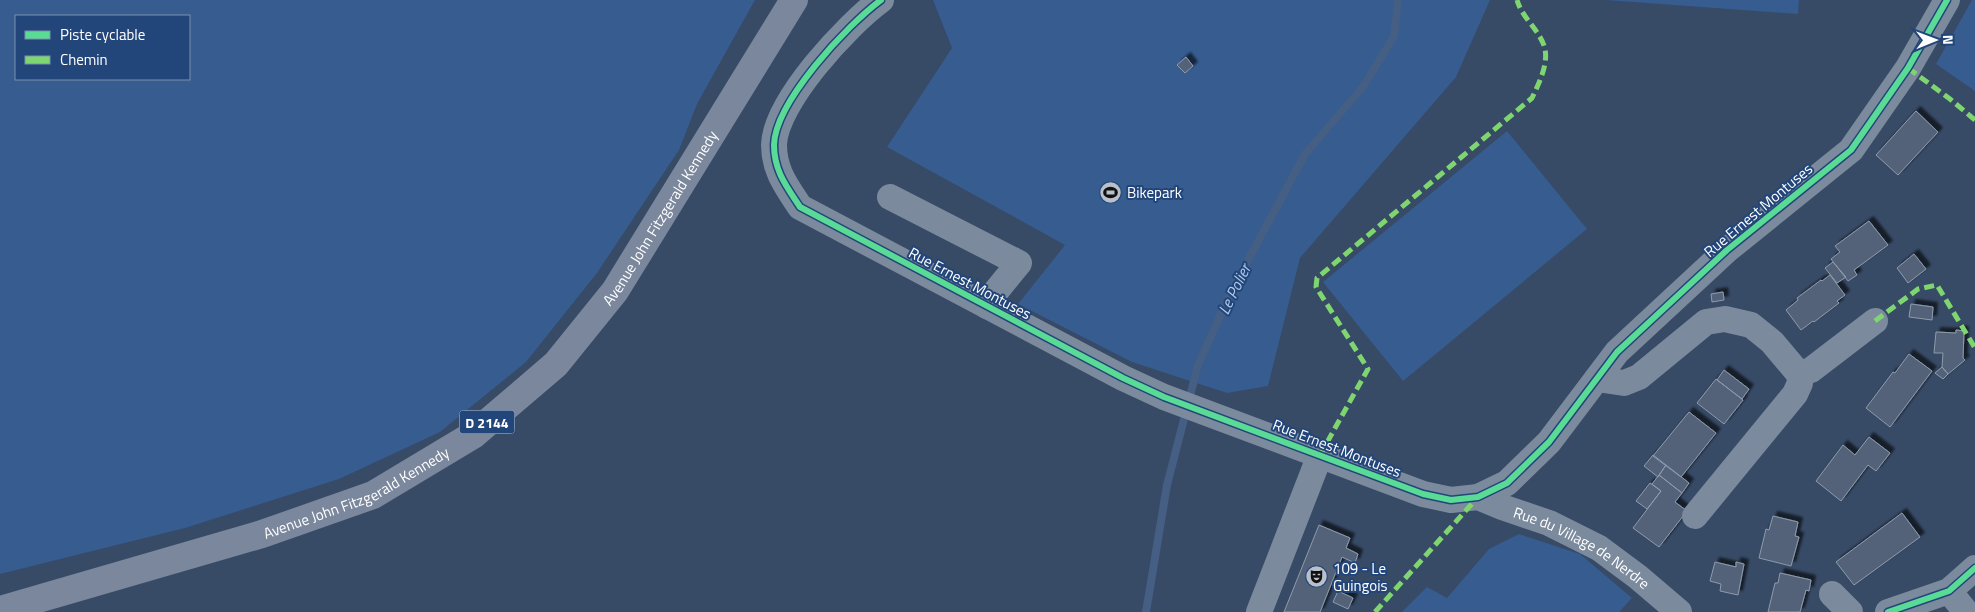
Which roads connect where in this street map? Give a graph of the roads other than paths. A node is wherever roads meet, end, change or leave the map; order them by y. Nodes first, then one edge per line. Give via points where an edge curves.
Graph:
1 (794, 0) edge
2 (881, 0) edge
3 (1947, 0) edge
4 (890, 197) dead end
5 (987, 306) junction
6 (1875, 321) dead end
7 (1799, 374) junction
8 (1597, 379) junction
9 (1320, 455) junction
10 (1478, 497) junction
11 (1695, 516) dead end
12 (1975, 568) edge
13 (1949, 591) junction
14 (0, 610) edge
15 (1260, 612) edge
16 (1678, 612) edge
17 (1888, 612) edge
18 (1966, 612) edge

1 - 14 main road, Avenue John Fitzgerald Kennedy / D 2144 via 615,292 556,364 473,435 373,494 262,534
2 - 5 street, Rue Ernest Montuses via 868,9 818,61 783,113 774,144 778,174 800,207
3 - 8 street, Rue Ernest Montuses via 1908,68 1851,150 1728,250 1617,352
4 - 5 street via 1019,263
5 - 9 street, Rue Ernest Montuses via 1164,397
6 - 7 street via 1812,370
7 - 8 street via 1772,342 1751,325 1725,320 1706,322 1639,376 1624,383
7 - 11 street via 1800,384 1794,394
8 - 10 street, Rue Ernest Montuses via 1542,449 1507,483
9 - 10 street, Rue Ernest Montuses via 1423,494 1451,500
9 - 15 street
10 - 16 street, Rue du Village de Nerdre via 1549,522 1599,548
12 - 13 street
13 - 17 street
13 - 18 street

